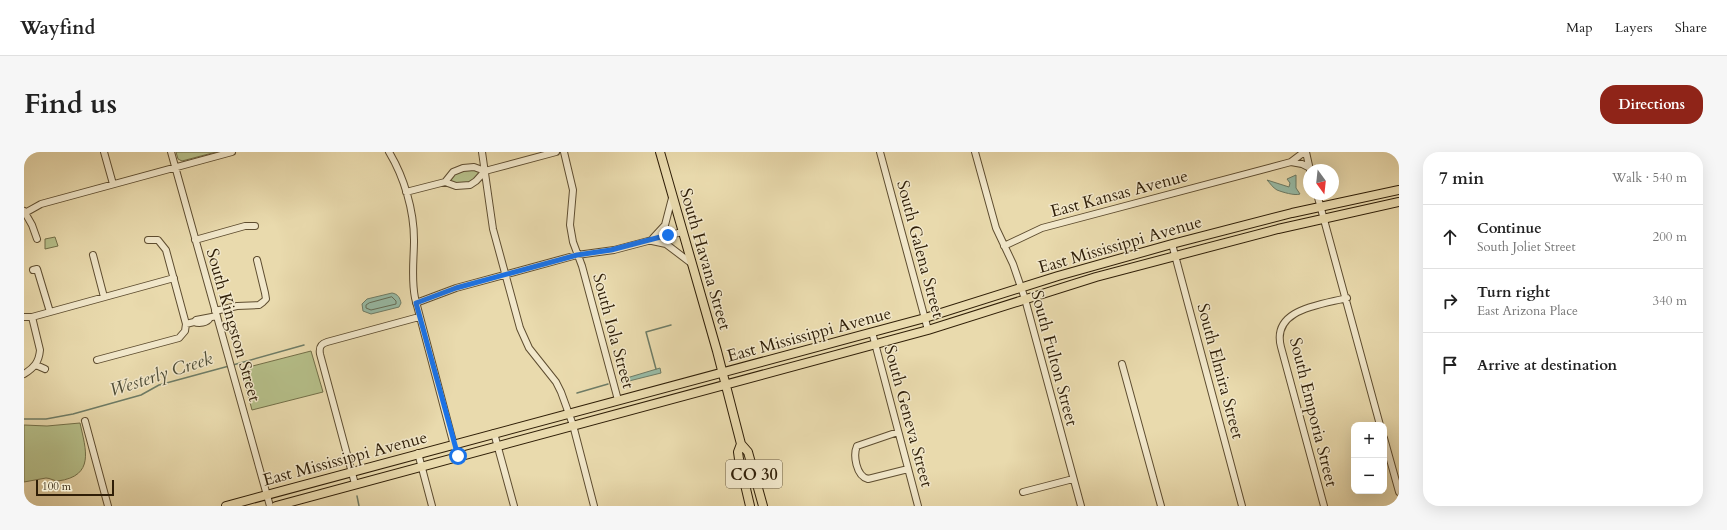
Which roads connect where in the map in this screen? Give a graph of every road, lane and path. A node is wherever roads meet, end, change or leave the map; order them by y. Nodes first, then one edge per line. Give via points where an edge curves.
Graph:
1 (104, 152) edge
2 (171, 152) edge
3 (232, 152) edge
4 (390, 152) edge
5 (482, 152) edge
6 (556, 152) edge
7 (564, 152) edge
8 (660, 152) edge
9 (880, 152) edge
10 (975, 152) edge
11 (1305, 152) edge
12 (1291, 162) junction
13 (1309, 164) edge
14 (1303, 165) edge
15 (175, 167) junction
16 (485, 171) junction
17 (445, 182) junction
18 (113, 184) junction
19 (1399, 190) edge
20 (406, 192) junction
21 (672, 198) junction
22 (1318, 200) edge
23 (1399, 202) edge
24 (1320, 207) junction
25 (24, 212) edge
26 (1323, 218) junction
27 (255, 226) dead end
28 (682, 232) junction
29 (37, 239) dead end
30 (148, 240) dead end
31 (195, 240) junction
32 (646, 241) junction
33 (1172, 244) junction
34 (1004, 246) junction
35 (93, 255) dead end
36 (577, 255) junction
37 (1175, 256) junction
38 (257, 260) dead end
39 (692, 263) junction
40 (33, 270) dead end
41 (505, 275) junction
42 (174, 278) junction
43 (1021, 288) junction
44 (104, 297) junction
45 (1347, 298) junction
46 (1025, 299) junction
47 (416, 303) junction
48 (50, 312) junction
49 (214, 315) junction
50 (24, 317) edge
51 (32, 317) junction
52 (419, 317) junction
53 (925, 318) junction
54 (186, 324) junction
55 (928, 330) junction
56 (872, 332) junction
57 (876, 344) junction
58 (97, 360) dead end
59 (1122, 364) dead end
60 (36, 365) junction
61 (45, 370) dead end
62 (723, 372) junction
63 (24, 374) edge
64 (726, 384) junction
65 (618, 400) junction
66 (568, 413) junction
67 (85, 420) dead end
68 (1379, 422) edge
69 (573, 425) junction
70 (898, 432) junction
71 (494, 433) junction
72 (454, 444) junction
73 (741, 444) junction
74 (498, 446) junction
75 (1387, 449) edge
76 (418, 453) junction
77 (458, 456) junction
78 (422, 466) junction
79 (908, 469) junction
80 (351, 472) junction
81 (1073, 479) junction
82 (355, 484) junction
83 (1023, 492) dead end
84 (1399, 492) edge
85 (267, 495) junction
86 (108, 506) edge
87 (226, 506) edge
88 (270, 506) edge
89 (276, 506) edge
90 (432, 506) edge
91 (514, 506) edge
92 (594, 506) edge
93 (750, 506) edge
94 (763, 506) edge
95 (918, 506) edge
96 (1080, 506) edge
97 (1161, 506) edge
98 (1242, 506) edge
99 (1324, 506) edge

1 - 18 street
2 - 15 street, South Kingston Street
3 - 15 street
4 - 20 street
5 - 16 street
6 - 16 street
7 - 36 street, South Iola Street via 572,183 570,228
8 - 21 main road, South Havana Street / CO 30
9 - 53 street, South Galena Street
10 - 34 street, South Fulton Street via 994,223
11 - 12 street, East Kansas Avenue
11 - 13 street
12 - 14 street
12 - 34 street, East Kansas Avenue via 1042,228
15 - 18 street
15 - 31 street, South Kingston Street
16 - 17 street via 474,167 463,168 453,172
16 - 17 street via 470,185 456,186
16 - 41 street via 491,220
17 - 20 street
18 - 25 street via 41,204
19 - 24 main road, East Mississippi Avenue
20 - 47 street via 413,228 412,279
21 - 28 main road, South Havana Street / CO 30
21 - 32 street via 663,229
22 - 24 street
23 - 26 main road, East Mississippi Avenue
24 - 26 street
24 - 33 main road, East Mississippi Avenue
25 - 29 street
26 - 37 main road, East Mississippi Avenue
26 - 45 street
27 - 31 street via 245,226
28 - 32 street
28 - 39 main road, South Havana Street / CO 30
30 - 42 street via 158,240 162,244
31 - 49 street, South Kingston Street
32 - 36 street
32 - 39 street via 666,244
33 - 37 street, South Elmira Street
33 - 43 main road, East Mississippi Avenue
34 - 43 street, South Fulton Street
35 - 44 street
36 - 41 street
36 - 65 street, South Iola Street
37 - 46 main road, East Mississippi Avenue
37 - 98 street, South Elmira Street
38 - 49 street via 266,299 258,305 237,306
39 - 62 main road, South Havana Street / CO 30
40 - 48 street via 37,268
41 - 47 street via 456,288
41 - 66 street via 523,336 557,384
42 - 44 street
42 - 54 street
43 - 46 street, South Fulton Street
43 - 53 main road, East Mississippi Avenue
44 - 48 street
45 - 68 street
45 - 99 street, South Emporia Street via 1293,313 1280,334 1281,348
46 - 55 main road, East Mississippi Avenue
46 - 81 street, South Fulton Street
47 - 52 street
48 - 51 street
49 - 54 street
49 - 85 street, South Kingston Street via 233,369
50 - 51 street
51 - 60 street via 40,350
52 - 72 street
52 - 80 street via 326,342 320,347
53 - 55 street, South Galena Street
53 - 56 main road, East Mississippi Avenue
54 - 58 street via 185,331 179,338
55 - 57 main road, East Mississippi Avenue
56 - 57 street, South Geneva Street
56 - 62 main road, East Mississippi Avenue
57 - 64 main road, East Mississippi Avenue
57 - 70 street, South Geneva Street
59 - 97 street
60 - 61 street
60 - 63 street
62 - 64 main road, South Havana Street / CO 30
62 - 65 main road, East Mississippi Avenue
64 - 69 main road, East Mississippi Avenue
64 - 73 main road, South Havana Street / CO 30
65 - 66 main road, East Mississippi Avenue
66 - 69 street
66 - 71 main road, East Mississippi Avenue
67 - 86 street
69 - 74 main road, East Mississippi Avenue
69 - 92 street
70 - 79 street, South Geneva Street
70 - 79 street via 857,446 856,462 861,475 868,479
71 - 72 main road, East Mississippi Avenue
71 - 74 street
72 - 76 main road, East Mississippi Avenue
72 - 77 street
73 - 93 main road, South Havana Street / CO 30 via 739,459
73 - 94 main road, South Havana Street / CO 30 via 748,452
74 - 77 main road, East Mississippi Avenue
74 - 91 street
75 - 84 street
76 - 78 street
76 - 80 main road, East Mississippi Avenue
77 - 78 main road, East Mississippi Avenue
78 - 82 main road, East Mississippi Avenue
78 - 90 street
79 - 95 street, South Geneva Street
80 - 82 street
80 - 85 main road, East Mississippi Avenue
81 - 83 street
81 - 96 street, South Fulton Street
82 - 89 main road, East Mississippi Avenue
85 - 87 main road, East Mississippi Avenue
85 - 88 street, South Kingston Street

